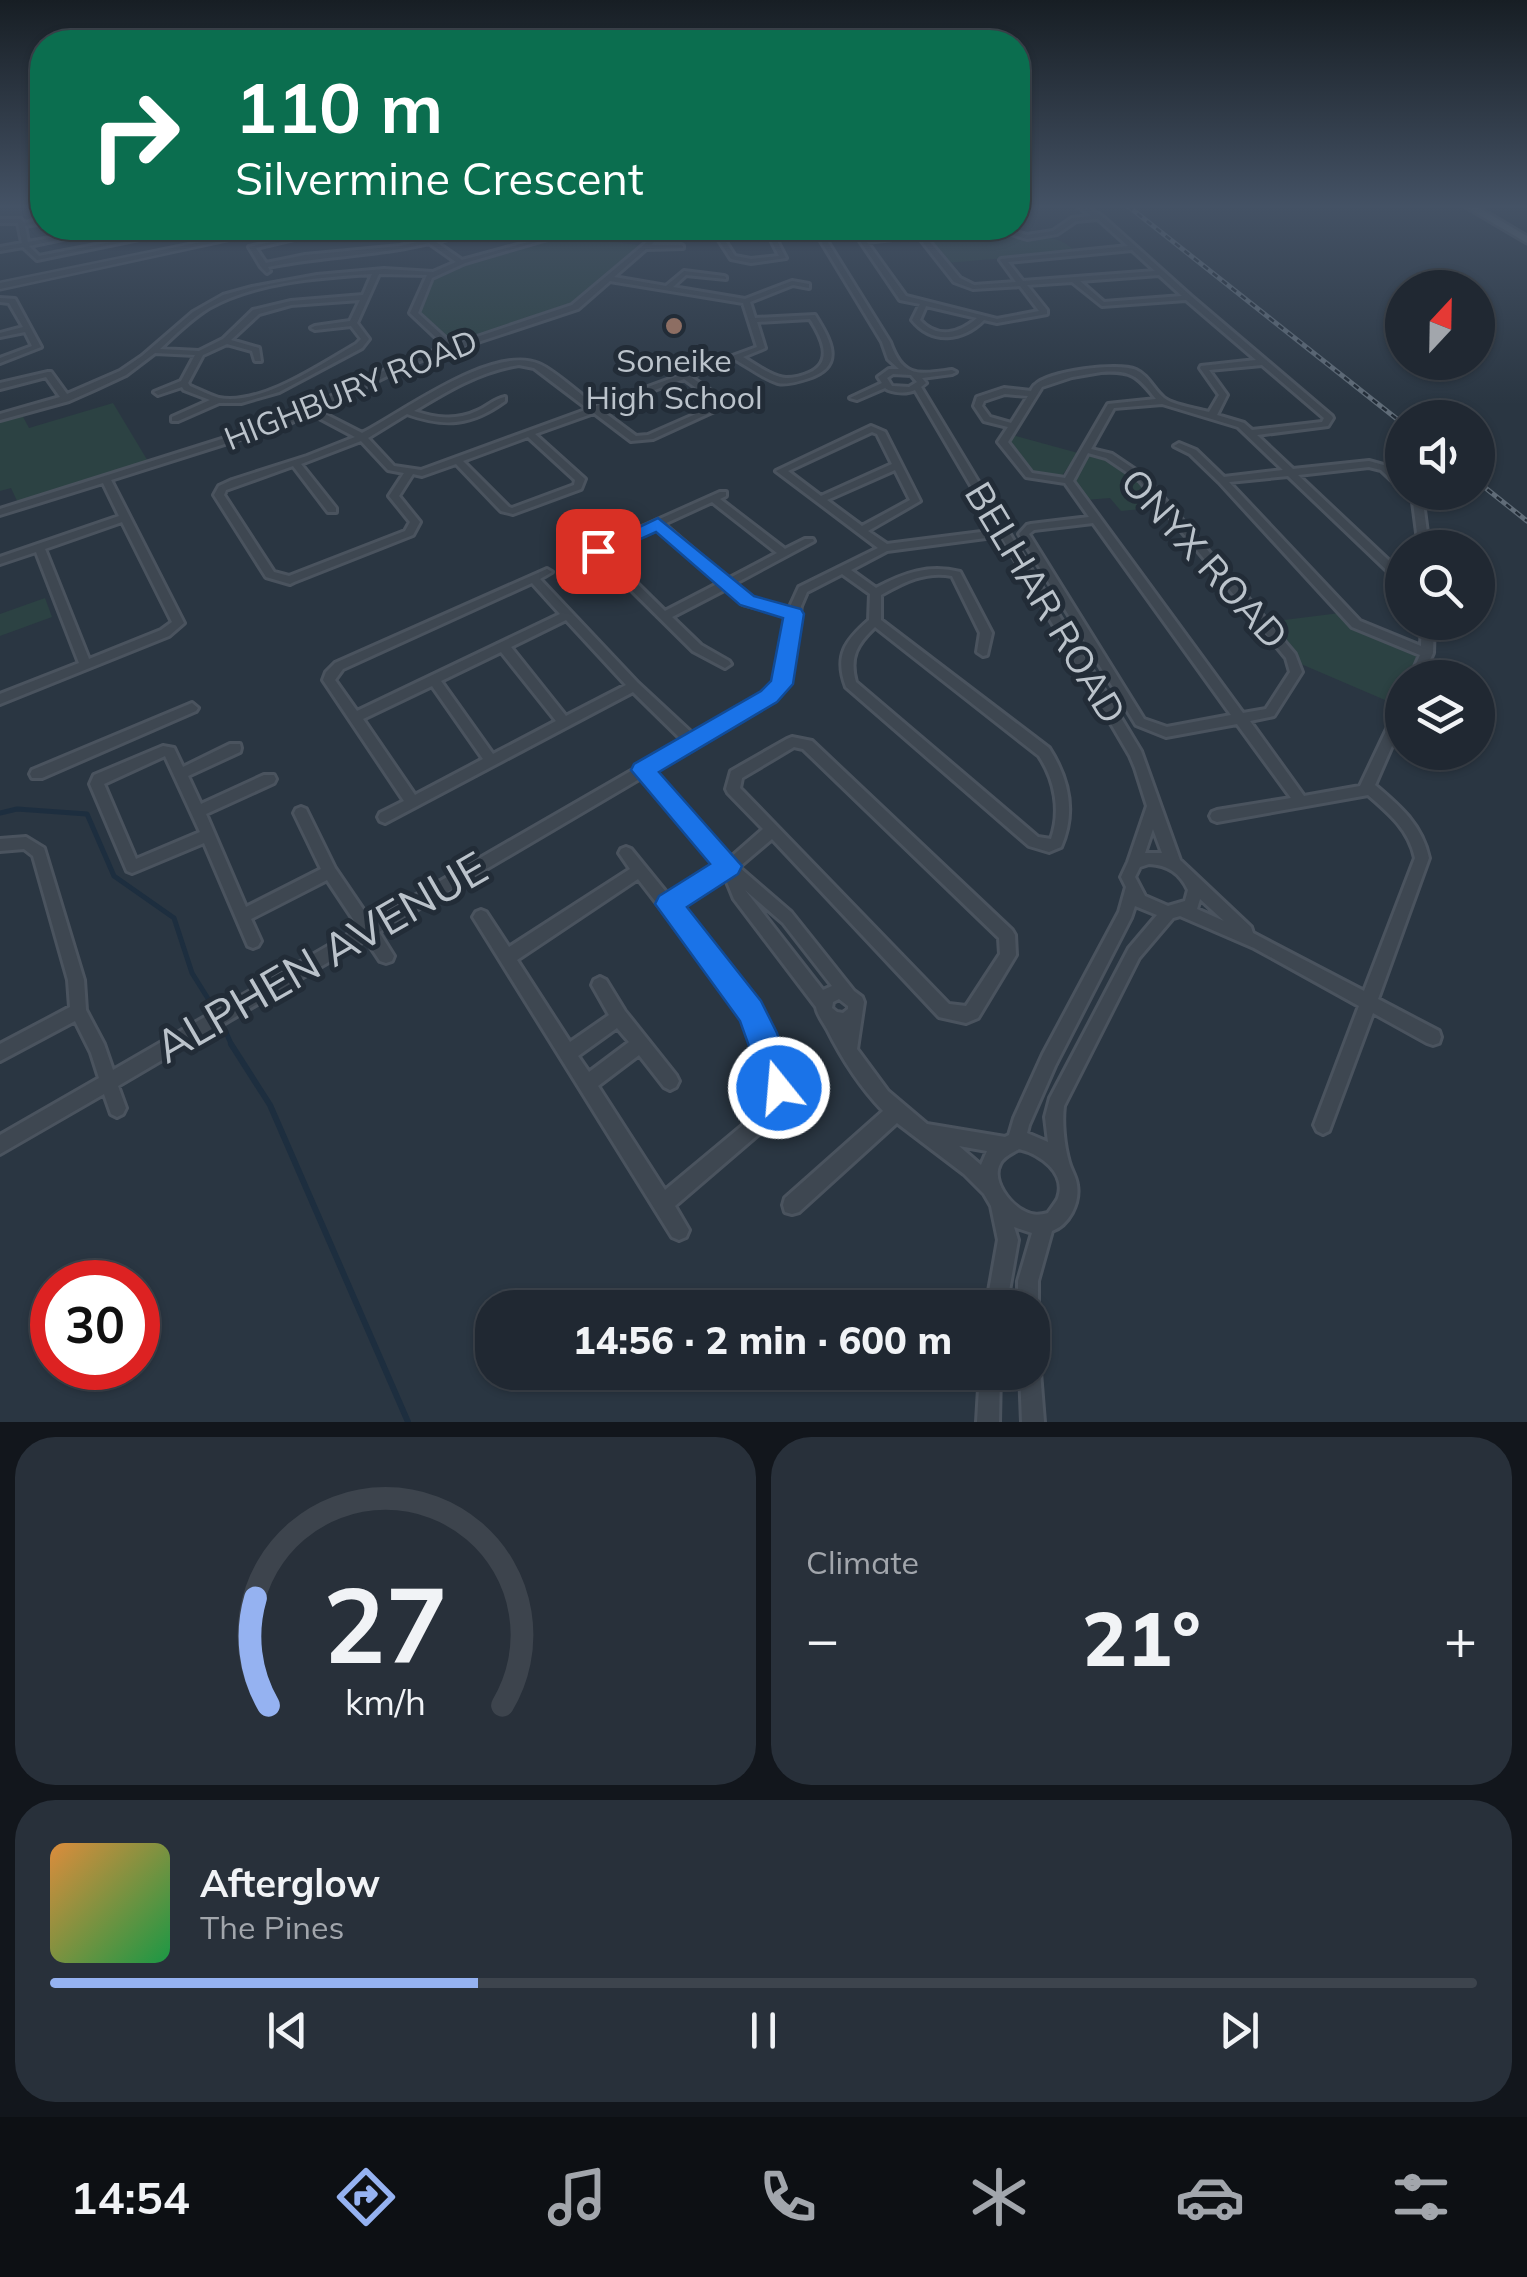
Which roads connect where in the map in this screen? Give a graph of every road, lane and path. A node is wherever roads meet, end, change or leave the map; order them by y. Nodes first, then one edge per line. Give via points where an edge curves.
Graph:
1 (65, 272) edge
2 (268, 272) edge
3 (436, 272) edge
4 (618, 272) edge
5 (844, 272) edge
6 (885, 272) edge
7 (953, 272) edge
8 (1012, 272) edge
9 (1162, 273) joint
10 (376, 274) junction
11 (432, 274) junction
12 (724, 278) dead end
13 (611, 279) junction
14 (1074, 280) junction
15 (276, 282) junction
16 (1021, 285) junction
17 (0, 286) edge
18 (668, 288) junction
19 (778, 288) dead end
20 (365, 297) junction
21 (1188, 298) junction
22 (0, 300) edge
23 (746, 301) junction
24 (922, 305) junction
25 (982, 318) junction
26 (752, 320) junction
27 (352, 322) junction
28 (26, 328) junction
29 (315, 328) dead end
30 (0, 335) edge
31 (226, 341) junction
32 (452, 347) junction
33 (153, 352) junction
34 (200, 353) junction
35 (738, 358) junction
36 (258, 359) dead end
37 (892, 359) junction
38 (0, 361) edge
39 (1265, 362) junction
40 (906, 371) junction
41 (952, 372) dead end
42 (919, 376) junction
43 (686, 377) junction
44 (884, 380) junction
45 (184, 383) junction
46 (0, 386) edge
47 (918, 388) junction
48 (905, 391) junction
49 (158, 392) dead end
50 (1032, 394) junction
51 (854, 398) dead end
52 (66, 399) junction
53 (502, 399) dead end
54 (217, 400) junction
55 (1162, 401) junction
56 (926, 407) junction
57 (313, 411) junction
58 (406, 411) junction
59 (596, 411) junction
60 (1212, 416) junction
61 (0, 417) edge
62 (175, 419) dead end
63 (1010, 426) junction
64 (1251, 433) junction
65 (531, 435) junction
66 (362, 436) junction
67 (1180, 446) dead end
68 (1086, 450) junction
69 (295, 462) junction
70 (459, 462) junction
71 (898, 465) junction
72 (1292, 472) junction
73 (1385, 472) edge
74 (408, 473) junction
75 (106, 480) junction
76 (1222, 480) junction
77 (1068, 481) junction
78 (820, 500) junction
79 (332, 510) dead end
80 (0, 512) edge
81 (124, 518) junction
82 (1094, 520) junction
83 (658, 524) junction
84 (862, 530) junction
85 (1002, 532) junction
86 (810, 541) dead end
87 (39, 547) junction
88 (885, 548) junction
89 (598, 551) junction
90 (785, 554) junction
91 (581, 558) dead end
92 (0, 561) edge
93 (1385, 561) edge
94 (842, 569) junction
95 (547, 572) dead end
96 (533, 578) junction
97 (727, 584) junction
98 (876, 593) junction
99 (794, 614) junction
100 (567, 615) junction
101 (664, 616) junction
102 (876, 622) junction
103 (1427, 640) edge
104 (504, 647) junction
105 (983, 652) dead end
106 (1427, 653) junction
107 (1424, 660) edge
108 (85, 664) junction
109 (724, 664) dead end
110 (435, 681) junction
111 (634, 686) junction
112 (0, 699) edge
113 (192, 708) dead end
114 (354, 718) junction
115 (1242, 720) junction
116 (566, 723) junction
117 (122, 738) junction
118 (692, 742) junction
119 (235, 748) dead end
120 (1385, 748) edge
121 (491, 761) junction
122 (129, 765) junction
123 (643, 770) junction
124 (37, 774) dead end
125 (180, 774) junction
126 (269, 780) dead end
127 (1368, 787) junction
128 (412, 802) junction
129 (1302, 802) junction
130 (1154, 804) junction
131 (197, 812) junction
132 (301, 813) dead end
133 (1217, 816) dead end
134 (386, 817) dead end
135 (772, 830) junction
136 (207, 835) junction
137 (0, 844) edge
138 (626, 853) dead end
139 (1135, 863) junction
140 (1174, 863) junction
141 (728, 866) junction
142 (330, 872) junction
143 (637, 872) junction
144 (1192, 881) junction
145 (1132, 890) junction
146 (669, 904) junction
147 (1176, 912) junction
148 (242, 916) junction
149 (482, 917) dead end
150 (368, 930) junction
151 (253, 941) dead end
152 (1259, 944) junction
153 (386, 956) dead end
154 (506, 958) junction
155 (600, 985) dead end
156 (847, 992) junction
157 (1370, 1000) junction
158 (826, 1010) junction
159 (78, 1011) junction
160 (854, 1014) junction
161 (619, 1016) junction
162 (1434, 1037) dead end
163 (640, 1044) junction
164 (848, 1050) junction
165 (0, 1054) edge
166 (567, 1054) junction
167 (670, 1081) dead end
168 (107, 1082) junction
169 (586, 1084) junction
170 (116, 1108) dead end
171 (896, 1112) junction
172 (1323, 1125) dead end
173 (922, 1130) junction
174 (1010, 1142) junction
175 (0, 1145) edge
176 (1060, 1162) junction
177 (995, 1197) junction
178 (664, 1203) junction
179 (792, 1205) dead end
180 (1044, 1224) junction
181 (679, 1230) dead end
182 (999, 1290) edge
183 (1028, 1290) edge
184 (989, 1390) edge
185 (1031, 1390) edge
186 (988, 1422) edge
187 (1033, 1422) edge

1 - 17 street
2 - 15 street
3 - 11 street
4 - 13 street, HIGHBURY ROAD
5 - 37 street
6 - 24 street via 900,295
7 - 16 street via 962,283 986,288
8 - 16 street
9 - 14 street
9 - 21 street
10 - 11 street
10 - 15 street
10 - 20 street
11 - 32 street via 414,314
12 - 18 street via 684,273
13 - 18 street
13 - 32 street, HIGHBURY ROAD via 575,307
14 - 16 street
14 - 21 street via 1105,304
15 - 33 street via 218,300
16 - 25 street via 1042,314 1000,322
18 - 23 street
19 - 23 street
20 - 27 street
20 - 31 street via 256,312
21 - 39 street
22 - 28 street via 12,300
23 - 26 street
24 - 25 street
24 - 25 street via 916,320 930,336 966,330
26 - 35 street via 761,348
26 - 35 street via 812,317 830,360 781,381
27 - 29 street
27 - 54 street via 365,338 362,344 266,392
28 - 30 street
28 - 38 street via 37,349
31 - 34 street
31 - 36 street via 256,350
32 - 57 street, HIGHBURY ROAD via 402,364
33 - 34 street
33 - 52 street
34 - 45 street
35 - 43 street
37 - 40 street
37 - 44 street
39 - 60 street via 1204,368 1223,397
39 - 64 street via 1329,421
40 - 42 street
40 - 44 street
41 - 42 street
42 - 47 street
43 - 59 street
43 - 59 street via 719,407 640,439
44 - 48 street
44 - 51 street
45 - 49 street
45 - 54 street
46 - 52 street via 48,374
47 - 48 street
47 - 56 street, BELHAR ROAD
48 - 56 street, BELHAR ROAD
50 - 55 street via 1047,381 1126,370
50 - 63 street
50 - 63 street via 1004,391 980,398 986,419
52 - 61 street
53 - 58 street via 449,422
54 - 62 street
55 - 60 street
55 - 68 street via 1113,405
56 - 85 street, BELHAR ROAD
57 - 66 street
57 - 75 street, HIGHBURY ROAD
58 - 59 street via 450,385 524,361
58 - 66 street
59 - 65 street
60 - 64 street
63 - 77 street via 1003,442 1024,472
64 - 72 street
65 - 70 street
65 - 70 street via 580,479 578,487 510,510
66 - 69 street
66 - 74 street via 392,468
67 - 76 street
68 - 77 street
68 - 115 street, ONYX ROAD via 1143,478 1294,661 1296,672 1272,712
69 - 74 street via 228,485 219,495 270,576 281,580 408,533 415,522 394,496
69 - 79 street
70 - 74 street
71 - 78 street
71 - 78 street via 881,432 872,428 783,468 782,474
71 - 84 street via 915,502
72 - 73 street via 1374,464
72 - 76 street
72 - 93 street
75 - 80 street, HIGHBURY ROAD
75 - 81 street
76 - 106 street via 1354,622
77 - 82 street
78 - 84 street
81 - 87 street
81 - 108 street via 180,619 165,634
82 - 115 street
82 - 115 street via 1025,530 1029,547 1140,722 1164,732
83 - 89 street
83 - 90 street via 719,496
83 - 97 street
84 - 88 street
85 - 88 street
85 - 130 street, BELHAR ROAD via 1136,755
86 - 90 street
87 - 92 street
87 - 108 street
88 - 94 street
89 - 91 street
89 - 101 street
90 - 97 street
94 - 98 street
94 - 99 street via 803,590
95 - 96 street
96 - 100 street
96 - 114 street via 333,670 329,680
97 - 99 street via 756,606
97 - 101 street
98 - 102 street
98 - 105 street via 908,575 956,574 986,633
99 - 118 street, ALPHEN AVENUE via 782,684
100 - 104 street
100 - 111 street
101 - 109 street
102 - 102 street via 851,639 850,684 1034,842 1056,843 1062,828 1058,777 1044,752
103 - 106 street
104 - 110 street
104 - 116 street
106 - 107 street
108 - 112 street
110 - 114 street
110 - 121 street
111 - 116 street
111 - 118 street
113 - 117 street
114 - 128 street
115 - 129 street
116 - 121 street
117 - 122 street
117 - 124 street
118 - 123 street, ALPHEN AVENUE
119 - 125 street
120 - 127 street
121 - 128 street
122 - 125 street via 167,751
122 - 136 street via 97,784 128,865 136,868
123 - 141 street
123 - 150 street, ALPHEN AVENUE
125 - 131 street
126 - 131 street
127 - 129 street
127 - 157 street via 1408,822 1422,858
128 - 134 street
129 - 133 street
130 - 139 street
130 - 140 street, BELHAR ROAD
131 - 136 street
132 - 142 street
135 - 135 street via 945,1011 966,1015 980,1005 1008,954 1007,934 803,744 784,745 732,781 732,789
135 - 141 street
136 - 148 street
137 - 159 street via 26,843 38,852 76,980
138 - 143 street
139 - 140 street
139 - 145 street via 1128,877
140 - 144 street
141 - 146 street
141 - 156 street via 789,920
141 - 158 street via 739,894
142 - 148 street
142 - 150 street
143 - 146 street
143 - 154 street
144 - 147 street via 1195,899
144 - 152 street
145 - 147 street via 1153,910
145 - 174 street
146 - 178 street via 751,1011 779,1088 770,1114
147 - 152 street
147 - 176 street via 1134,953 1056,1104
148 - 151 street
149 - 154 street
150 - 153 street
150 - 168 street, ALPHEN AVENUE
152 - 157 street
154 - 166 street
155 - 161 street
156 - 158 street via 834,990
156 - 160 street via 856,1002
157 - 162 street
157 - 172 street
158 - 160 street via 840,1022
158 - 164 street
159 - 165 street
159 - 168 street
160 - 164 street
161 - 163 street
161 - 166 street
163 - 167 street
163 - 169 street
164 - 171 street
166 - 169 street
168 - 170 street
168 - 175 street, ALPHEN AVENUE
169 - 178 street
171 - 173 street
171 - 179 street
173 - 174 street
173 - 177 street via 968,1162
174 - 176 street via 1044,1147
174 - 177 street via 992,1156 988,1171
176 - 180 street via 1066,1205
177 - 180 street via 1016,1220
177 - 182 street via 1008,1240
178 - 181 street
180 - 183 street
184 - 186 street
185 - 187 street

